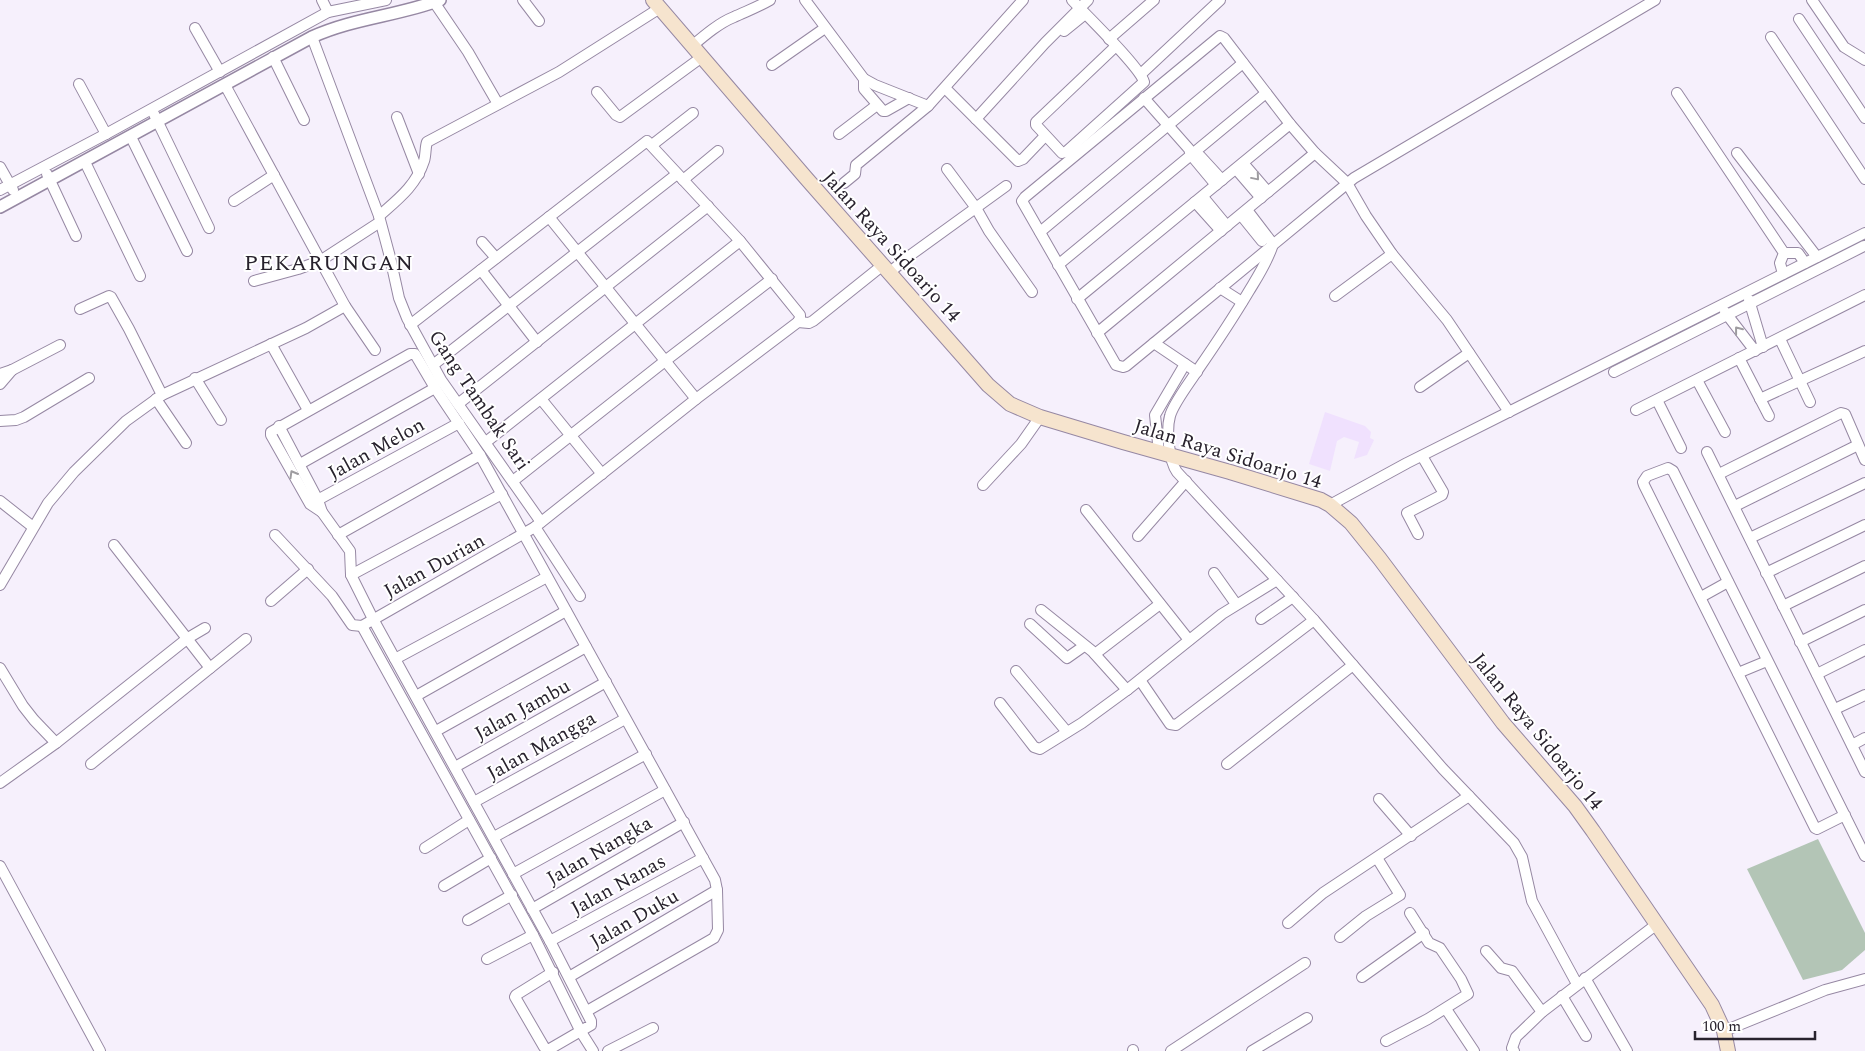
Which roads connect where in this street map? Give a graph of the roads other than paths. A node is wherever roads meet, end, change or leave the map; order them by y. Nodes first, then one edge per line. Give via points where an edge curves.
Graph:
1 (322, 0) edge
2 (384, 0) edge
3 (523, 0) edge
4 (770, 0) edge
5 (805, 0) edge
6 (1023, 0) edge
7 (1088, 0) edge
8 (1154, 0) edge
9 (1220, 0) edge
10 (1655, 0) edge
11 (1812, 0) edge
12 (437, 1) edge
13 (657, 4) edge
14 (1079, 7) edge
15 (328, 12) junction
16 (1798, 18) dead end
17 (539, 21) dead end
18 (195, 28) dead end
19 (825, 28) junction
20 (312, 37) junction
21 (1770, 37) dead end
22 (1112, 43) junction
23 (692, 46) junction
24 (274, 57) junction
25 (702, 57) junction
26 (1865, 60) edge
27 (1243, 63) junction
28 (772, 65) dead end
29 (220, 72) junction
30 (1141, 74) junction
31 (864, 79) junction
32 (79, 84) dead end
33 (225, 85) junction
34 (945, 88) junction
35 (597, 92) dead end
36 (1266, 93) junction
37 (1676, 94) dead end
38 (909, 98) junction
39 (1144, 98) junction
40 (175, 104) junction
41 (498, 104) junction
42 (877, 105) junction
43 (928, 106) junction
44 (693, 113) dead end
45 (154, 116) junction
46 (397, 117) dead end
47 (1865, 118) edge
48 (976, 119) junction
49 (304, 120) dead end
50 (1290, 124) junction
51 (1169, 125) junction
52 (106, 134) junction
53 (839, 134) dead end
54 (1045, 136) junction
55 (131, 137) junction
56 (652, 145) junction
57 (718, 151) dead end
58 (1192, 152) junction
59 (1315, 153) junction
60 (1737, 153) dead end
61 (85, 162) junction
62 (1240, 166) junction
63 (0, 167) edge
64 (947, 169) dead end
65 (46, 173) junction
66 (419, 174) junction
67 (274, 175) junction
68 (680, 177) junction
69 (1865, 179) edge
70 (844, 183) dead end
71 (1219, 183) junction
72 (1347, 183) junction
73 (1006, 186) dead end
74 (0, 190) edge
75 (14, 191) junction
76 (1264, 195) junction
77 (1199, 200) junction
78 (234, 201) dead end
79 (708, 206) junction
80 (0, 207) edge
81 (976, 208) junction
82 (1244, 212) junction
83 (549, 217) junction
84 (379, 219) junction
85 (209, 228) dead end
86 (1224, 228) junction
87 (1040, 232) junction
88 (1865, 233) edge
89 (76, 236) dead end
90 (740, 241) junction
91 (482, 242) dead end
92 (1864, 246) dead end
93 (1271, 247) junction
94 (186, 251) dead end
95 (579, 252) junction
96 (1392, 254) junction
97 (1784, 254) junction
98 (1817, 257) junction
99 (496, 258) junction
100 (320, 261) junction
101 (1805, 263) junction
102 (1058, 265) junction
103 (886, 268) junction
104 (481, 270) junction
105 (1783, 274) junction
106 (140, 276) dead end
107 (772, 279) junction
108 (254, 281) dead end
109 (606, 287) junction
110 (1220, 288) junction
111 (1032, 292) dead end
112 (1747, 292) junction
113 (1335, 296) dead end
114 (1865, 296) edge
115 (1077, 299) junction
116 (1242, 302) junction
117 (1750, 304) junction
118 (509, 305) junction
119 (345, 306) junction
120 (1720, 306) junction
121 (80, 309) dead end
122 (1728, 316) junction
123 (798, 322) junction
124 (635, 324) junction
125 (410, 325) junction
126 (1097, 333) junction
127 (1780, 339) junction
128 (537, 342) junction
129 (1154, 343) junction
130 (60, 344) dead end
131 (271, 344) junction
132 (1759, 349) junction
133 (375, 350) dead end
134 (1865, 351) edge
135 (1469, 353) junction
136 (1739, 358) junction
137 (665, 361) junction
138 (1185, 364) junction
139 (433, 365) junction
140 (12, 370) junction
141 (1197, 372) junction
142 (1614, 372) dead end
143 (0, 374) edge
144 (89, 378) dead end
145 (195, 378) junction
146 (1176, 378) junction
147 (1697, 380) junction
148 (1801, 381) junction
149 (0, 384) edge
150 (1187, 386) junction
151 (1420, 387) dead end
152 (435, 388) junction
153 (159, 397) junction
154 (541, 399) junction
155 (696, 399) junction
156 (1760, 399) junction
157 (1657, 400) junction
158 (1810, 402) dead end
159 (458, 404) junction
160 (308, 410) junction
161 (1636, 410) dead end
162 (1509, 412) junction
163 (1155, 415) junction
164 (1040, 416) junction
165 (1170, 416) junction
166 (1769, 416) dead end
167 (221, 420) dead end
168 (0, 421) edge
169 (459, 423) junction
170 (279, 426) junction
171 (1725, 432) dead end
172 (570, 437) junction
173 (486, 442) junction
174 (186, 443) dead end
175 (1858, 445) junction
176 (1681, 448) dead end
177 (1707, 452) dead end
178 (1165, 454) junction
179 (480, 455) junction
180 (1422, 456) junction
181 (1865, 460) edge
182 (300, 464) junction
183 (602, 474) junction
184 (1719, 474) junction
185 (513, 481) junction
186 (1186, 481) junction
187 (1865, 483) edge
188 (983, 485) dead end
189 (502, 494) junction
190 (0, 501) edge
191 (314, 502) junction
192 (1330, 505) junction
193 (1735, 506) junction
194 (1086, 510) dead end
195 (538, 524) junction
196 (1865, 525) edge
197 (33, 527) junction
198 (1418, 534) dead end
199 (275, 535) dead end
200 (338, 535) junction
201 (523, 535) junction
202 (1138, 536) dead end
203 (1750, 538) junction
204 (114, 545) dead end
205 (1865, 566) edge
206 (308, 569) junction
207 (1214, 573) dead end
208 (1766, 573) junction
209 (351, 575) junction
210 (547, 577) junction
211 (1277, 580) junction
212 (1728, 582) junction
213 (0, 585) edge
214 (580, 596) dead end
215 (1293, 596) junction
216 (1701, 597) junction
217 (271, 601) dead end
218 (1160, 604) junction
219 (1236, 604) junction
220 (1783, 606) junction
221 (1041, 610) dead end
222 (1865, 610) edge
223 (566, 611) junction
224 (1261, 618) dead end
225 (373, 619) junction
226 (1314, 620) junction
227 (1030, 624) dead end
228 (362, 626) junction
229 (204, 628) dead end
230 (188, 638) junction
231 (246, 639) dead end
232 (1189, 640) junction
233 (1800, 642) junction
234 (1084, 646) junction
235 (586, 647) junction
236 (1865, 650) edge
237 (1095, 654) junction
238 (395, 659) junction
239 (1767, 660) junction
240 (1352, 665) junction
241 (0, 668) edge
242 (210, 668) junction
243 (1016, 671) dead end
244 (1738, 673) junction
245 (1817, 674) junction
246 (1140, 680) junction
247 (606, 682) junction
248 (1127, 690) junction
249 (1865, 695) edge
250 (416, 696) junction
251 (1000, 703) dead end
252 (1835, 710) junction
253 (625, 718) junction
254 (436, 731) junction
255 (1067, 732) junction
256 (1865, 738) edge
257 (56, 743) junction
258 (1852, 745) junction
259 (646, 754) junction
260 (91, 764) dead end
261 (1227, 764) dead end
262 (455, 767) junction
263 (1865, 772) edge
264 (0, 783) edge
265 (665, 790) junction
266 (1469, 796) junction
267 (1379, 799) dead end
268 (474, 802) junction
269 (1845, 816) junction
270 (470, 820) junction
271 (684, 822) junction
272 (1411, 836) junction
273 (494, 837) junction
274 (425, 848) dead end
275 (1865, 856) edge
276 (491, 858) junction
277 (703, 858) junction
278 (1377, 858) junction
279 (0, 866) edge
280 (513, 874) junction
281 (444, 886) dead end
282 (717, 890) junction
283 (512, 896) junction
284 (532, 909) junction
285 (1410, 913) dead end
286 (468, 920) dead end
287 (1288, 923) dead end
288 (1657, 924) junction
289 (1424, 933) junction
290 (533, 934) junction
291 (1340, 937) dead end
292 (550, 941) junction
293 (1486, 951) dead end
294 (487, 959) dead end
295 (1305, 963) dead end
296 (552, 972) junction
297 (569, 977) junction
298 (1362, 977) dead end
299 (1865, 979) edge
300 (1581, 981) junction
301 (1562, 996) junction
302 (1446, 1009) junction
303 (587, 1011) junction
304 (1542, 1012) junction
305 (1307, 1018) dead end
306 (653, 1028) dead end
307 (1724, 1031) junction
308 (581, 1032) junction
309 (1586, 1036) dead end
310 (1386, 1042) dead end
311 (1511, 1050) edge
312 (100, 1051) edge
313 (593, 1051) edge
314 (608, 1051) edge
315 (1171, 1051) edge
316 (1252, 1051) edge
317 (1474, 1051) edge
318 (1627, 1051) edge
319 (1728, 1051) edge

1 - 15 street
2 - 15 street
3 - 17 street
4 - 23 street via 733,17
5 - 19 street
6 - 34 street
7 - 14 street
8 - 22 street
9 - 30 street
10 - 72 street
11 - 26 street via 1844,47
12 - 20 street via 346,24
12 - 41 street
13 - 23 main road, Jalan Raya Sidoarjo 14
13 - 41 street via 559,72
14 - 22 street
14 - 48 street
15 - 29 street
16 - 47 street
18 - 29 street
19 - 28 street
19 - 31 street
20 - 24 street
20 - 84 street, Gang Tambak Sari
21 - 69 street
22 - 30 street
22 - 54 street via 1038,120 1036,125
23 - 25 main road, Jalan Raya Sidoarjo 14
24 - 33 street
24 - 49 street
25 - 35 street via 620,117
25 - 103 main road, Jalan Raya Sidoarjo 14
27 - 36 street
27 - 39 street via 1224,38 1218,37
27 - 51 street
29 - 40 street
30 - 54 street via 1144,82 1141,86 1066,152 1060,153
31 - 38 street
31 - 42 street via 864,89
32 - 52 street
33 - 40 street
33 - 67 street
34 - 43 street
34 - 48 street
36 - 50 street
36 - 58 street
37 - 97 street
38 - 42 street via 884,112
38 - 43 street
39 - 51 street
39 - 87 street via 1023,199 1022,203
40 - 45 street
41 - 66 street via 428,142
42 - 53 street
43 - 70 street via 856,165 854,174
44 - 56 street
45 - 52 street
45 - 55 street
45 - 85 street
46 - 66 street
48 - 54 street via 1018,161 1024,160
50 - 59 street
50 - 62 street
51 - 58 street
51 - 87 street
52 - 65 street
55 - 61 street
55 - 94 street
56 - 68 street
56 - 83 street via 645,142
57 - 68 street
58 - 71 street
58 - 102 street
59 - 72 street
59 - 76 street
60 - 98 street
61 - 65 street
61 - 106 street
62 - 71 street
62 - 76 street
63 - 75 street
64 - 81 street
65 - 75 street
65 - 89 street
66 - 84 street via 410,189
67 - 78 street
67 - 100 street
68 - 79 street
68 - 95 street
71 - 77 street
72 - 93 street
72 - 96 street
73 - 81 street, Jalan Durian
74 - 75 street
75 - 80 street
76 - 82 street
77 - 86 street
77 - 115 street
79 - 90 street
79 - 109 street
81 - 103 street, Jalan Durian
81 - 111 street
82 - 86 street
82 - 93 street
83 - 95 street
83 - 99 street
84 - 100 street
84 - 125 street, Gang Tambak Sari via 399,298
86 - 126 street
87 - 102 street
88 - 98 street
90 - 107 street
90 - 124 street
91 - 99 street
92 - 117 street
93 - 110 street
93 - 116 street via 1264,266
95 - 109 street
95 - 118 street
96 - 113 street
96 - 135 street via 1447,320
97 - 101 street via 1798,253
97 - 105 street via 1780,263
98 - 101 street
99 - 104 street
100 - 108 street
100 - 119 street
101 - 105 street
102 - 115 street
103 - 123 street, Jalan Durian via 813,321
103 - 164 main road, Jalan Raya Sidoarjo 14 via 988,385 1010,404
104 - 118 street
104 - 125 street
105 - 112 street
107 - 123 street via 800,315
107 - 137 street
109 - 124 street
109 - 128 street
110 - 116 street
110 - 129 street
112 - 117 street
112 - 120 street
114 - 127 street
115 - 126 street
116 - 141 street
117 - 122 street
117 - 132 street
118 - 128 street
118 - 139 street
119 - 131 street
119 - 133 street
120 - 122 street
120 - 162 street
121 - 153 street via 112,297
132 -> 122 street
122 - 142 street
123 - 155 street, Jalan Durian
124 - 137 street
124 - 154 street
125 - 139 street, Gang Tambak Sari
126 - 129 street via 1119,366 1126,366
127 - 132 street
127 - 148 street
128 - 159 street
129 - 138 street
130 - 140 street
131 - 145 street
131 - 160 street
132 - 136 street
134 - 148 street
135 - 151 street
135 - 162 street
136 - 147 street
136 - 156 street
137 - 155 street
137 - 172 street
138 - 141 street
138 - 146 street
139 - 159 street, Gang Tambak Sari
140 - 143 street
140 - 149 street
141 - 150 street
144 - 168 street via 24,417
145 - 153 street
145 - 167 street
146 - 150 street
146 - 163 street
147 - 157 street
147 - 171 street
148 - 156 street
148 - 158 street
150 - 165 street
152 - 160 street via 413,353
152 - 169 street
152 - 182 street
153 - 174 street
153 - 197 street via 126,421 74,472
154 - 172 street
154 - 173 street
155 - 183 street, Jalan Durian
156 - 166 street
157 - 161 street
157 - 176 street
159 - 173 street, Gang Tambak Sari
160 - 170 street
162 - 180 street
163 - 165 street
163 - 178 street
164 - 178 main road, Jalan Raya Sidoarjo 14
164 - 188 street
165 - 178 street
169 - 179 street
169 - 191 street, Jalan Melon
170 - 182 street
191 -> 170 street via 271,435
172 - 183 street
172 - 185 street
173 - 185 street, Gang Tambak Sari
175 - 181 street
175 - 184 street via 1845,414 1841,413
175 - 193 street
177 - 184 street
178 - 186 street
178 - 192 main road, Jalan Raya Sidoarjo 14
179 - 189 street
179 - 200 street
180 - 192 street
180 - 198 street via 1443,494 1407,513
182 - 191 street
183 - 195 street, Jalan Durian
184 - 193 street
185 - 195 street, Gang Tambak Sari
186 - 202 street
186 - 211 street
187 - 203 street
189 - 201 street
189 - 209 street
190 - 197 street
191 - 200 street
192 - 288 main road, Jalan Raya Sidoarjo 14 via 1361,534 1494,712 1575,806
193 - 203 street
194 - 218 street
195 - 201 street, Jalan Durian
195 - 214 street, Gang Tambak Sari
196 - 208 street
197 - 213 street
199 - 206 street
200 - 209 street via 350,551
201 - 210 street
201 - 225 street, Jalan Durian
203 - 208 street
204 - 230 street
205 - 220 street
206 - 217 street
206 - 228 street via 352,625
207 - 219 street
208 - 220 street
209 - 225 street
210 - 223 street
210 - 238 street
211 - 215 street
211 - 219 street
212 - 216 street
212 - 216 street via 1673,470 1668,468 1647,476 1644,485
212 - 239 street
215 - 224 street
215 - 226 street
216 - 244 street
218 - 232 street
218 - 237 street
219 - 232 street
220 - 233 street
221 - 234 street
222 - 233 street
223 - 235 street
223 - 250 street
225 - 228 street, Jalan Durian
225 - 238 street
226 - 240 street
226 - 246 street via 1176,725 1170,724
227 - 234 street via 1068,658
228 - 270 street
229 - 230 street
230 - 242 street
230 - 257 street
231 - 242 street
232 - 246 street
233 - 245 street
234 - 237 street
235 - 247 street
235 - 254 street
236 - 245 street
237 - 248 street
238 - 250 street
239 - 244 street
239 - 269 street
240 - 261 street
240 - 266 street
241 - 257 street via 23,706
242 - 260 street
243 - 255 street
244 - 269 street via 1815,828
245 - 252 street
246 - 248 street
247 - 253 street
247 - 262 street, Jalan Jambu
248 - 255 street
249 - 252 street
250 - 254 street
251 - 255 street via 1037,749
252 - 258 street
253 - 259 street
253 - 268 street, Jalan Mangga
254 - 262 street
256 - 258 street
257 - 264 street
258 - 263 street
259 - 265 street
259 - 273 street
262 - 268 street
265 - 271 street
265 - 280 street
266 - 272 street
266 - 300 street via 1518,849 1532,901
267 - 272 street
268 - 273 street
269 - 275 street
270 - 274 street
270 - 276 street
271 - 277 street
271 - 284 street, Jalan Nangka
272 - 278 street
273 - 280 street
276 - 281 street
276 - 283 street
277 - 282 street
277 - 292 street, Jalan Nanas
278 - 287 street via 1323,893
278 - 291 street via 1400,894
279 - 312 street
280 - 284 street
282 - 297 street, Jalan Duku
282 - 303 street via 718,930 714,938
283 - 286 street
283 - 290 street
284 - 292 street
285 - 289 street
288 - 300 street
288 - 307 main road, Jalan Raya Sidoarjo 14 via 1712,1005
289 - 298 street
289 - 302 street via 1430,943 1440,948 1469,992
290 - 294 street
290 - 296 street
292 - 297 street
293 - 304 street via 1499,967 1512,971
295 - 315 street
296 - 308 street
296 - 308 street via 515,997 546,1049 552,1049
297 - 303 street
299 - 307 street via 1825,990
300 - 301 street
300 - 318 street
301 - 304 street
301 - 309 street
302 - 310 street
302 - 317 street
303 - 308 street via 592,1023
304 - 311 street via 1516,1037
305 - 316 street
306 - 314 street
307 - 319 main road, Jalan Raya Sidoarjo 14
308 - 313 street

